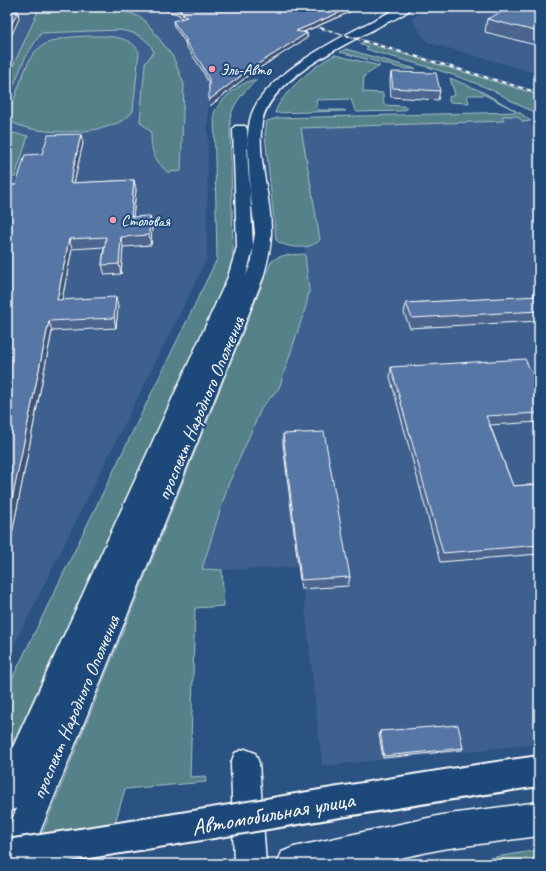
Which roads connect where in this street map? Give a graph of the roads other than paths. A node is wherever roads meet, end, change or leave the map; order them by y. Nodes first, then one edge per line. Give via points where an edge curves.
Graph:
1 (390, 7) edge
2 (407, 7) edge
3 (245, 764) dead end
4 (539, 771) edge
5 (7, 796) edge
6 (539, 819) edge
7 (9, 860) edge
8 (250, 864) edge
9 (294, 864) edge

1 - 5 main road, проспект Народного Ополчения via 293,61 260,88 247,109 240,132 245,247 237,277
2 - 7 main road, проспект Народного Ополчения via 306,64 277,86 261,105 254,139 262,248 254,278
3 - 8 street
4 - 7 main road, Автомобильная улица, bridge via 467,780
6 - 9 main road via 442,832

